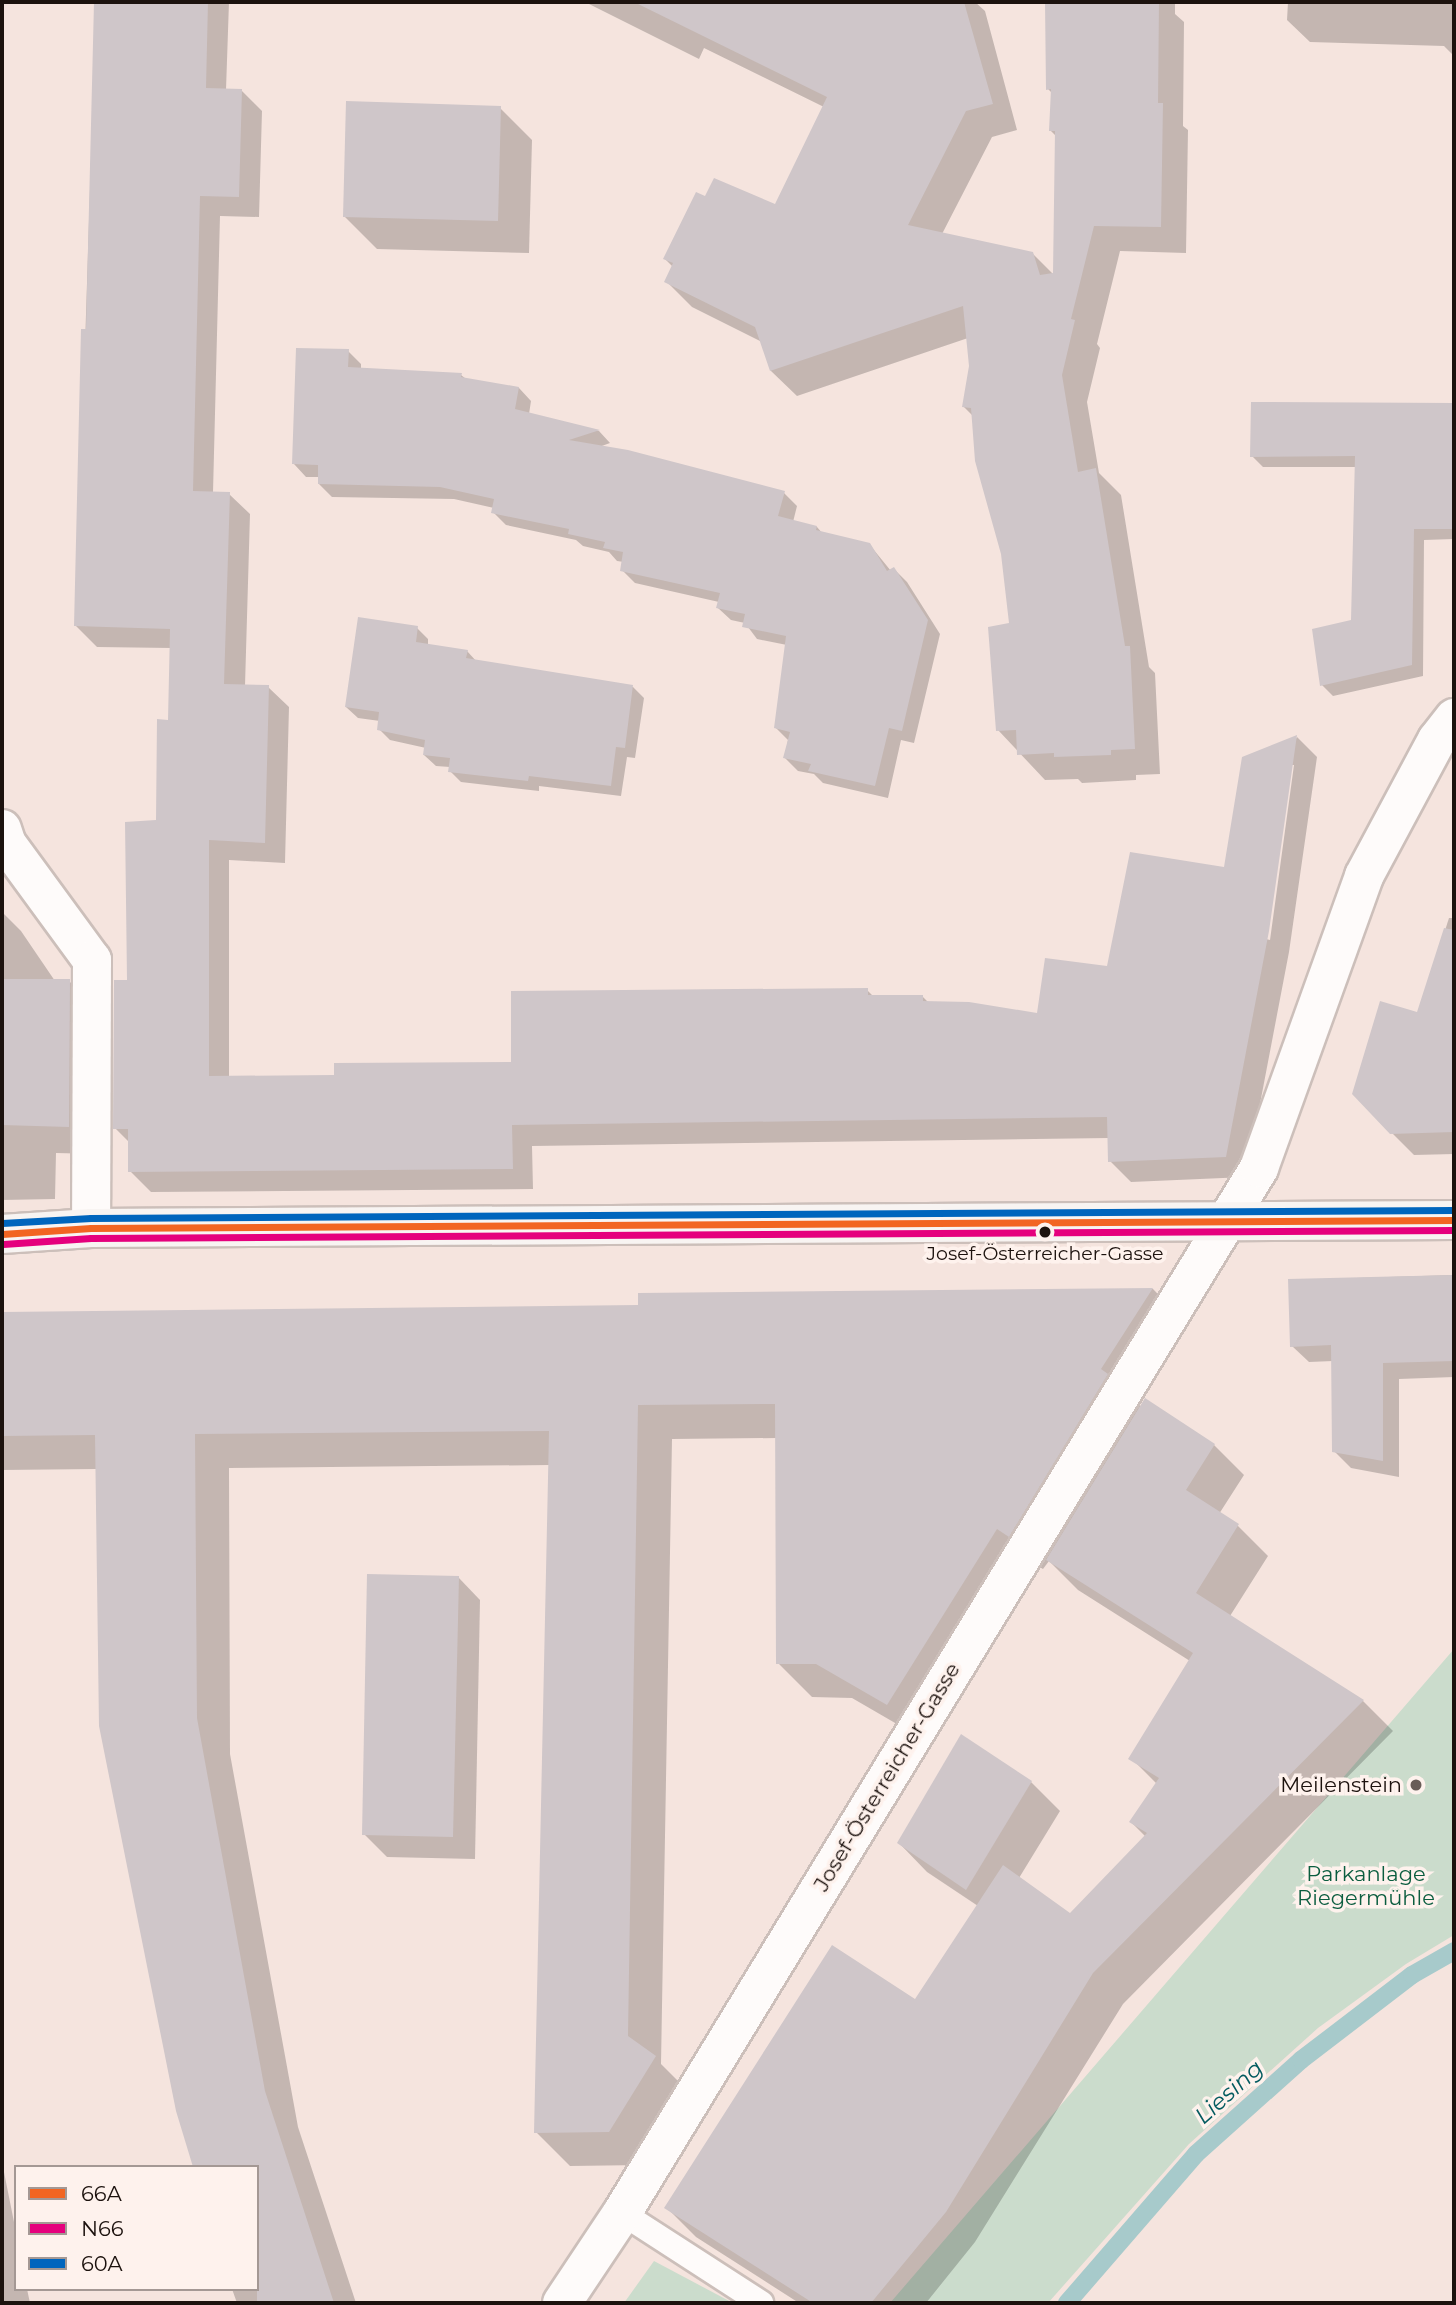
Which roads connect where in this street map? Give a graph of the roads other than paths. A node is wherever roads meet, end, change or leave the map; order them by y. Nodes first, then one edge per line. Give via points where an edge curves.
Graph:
1 (1454, 718) edge
2 (2, 829) edge
3 (1454, 1220) edge
4 (1229, 1221) junction
5 (91, 1228) junction
6 (2, 1234) edge
7 (622, 2213) junction
8 (562, 2303) edge
9 (761, 2303) edge

1 - 4 street, Josef-Österreicher-Gasse via 1437,740 1364,876 1259,1168
2 - 5 street via 7,845 92,960
3 - 4 main road
4 - 5 main road
4 - 7 street, Josef-Österreicher-Gasse
5 - 6 main road
7 - 8 street, Josef-Österreicher-Gasse
7 - 9 lane

